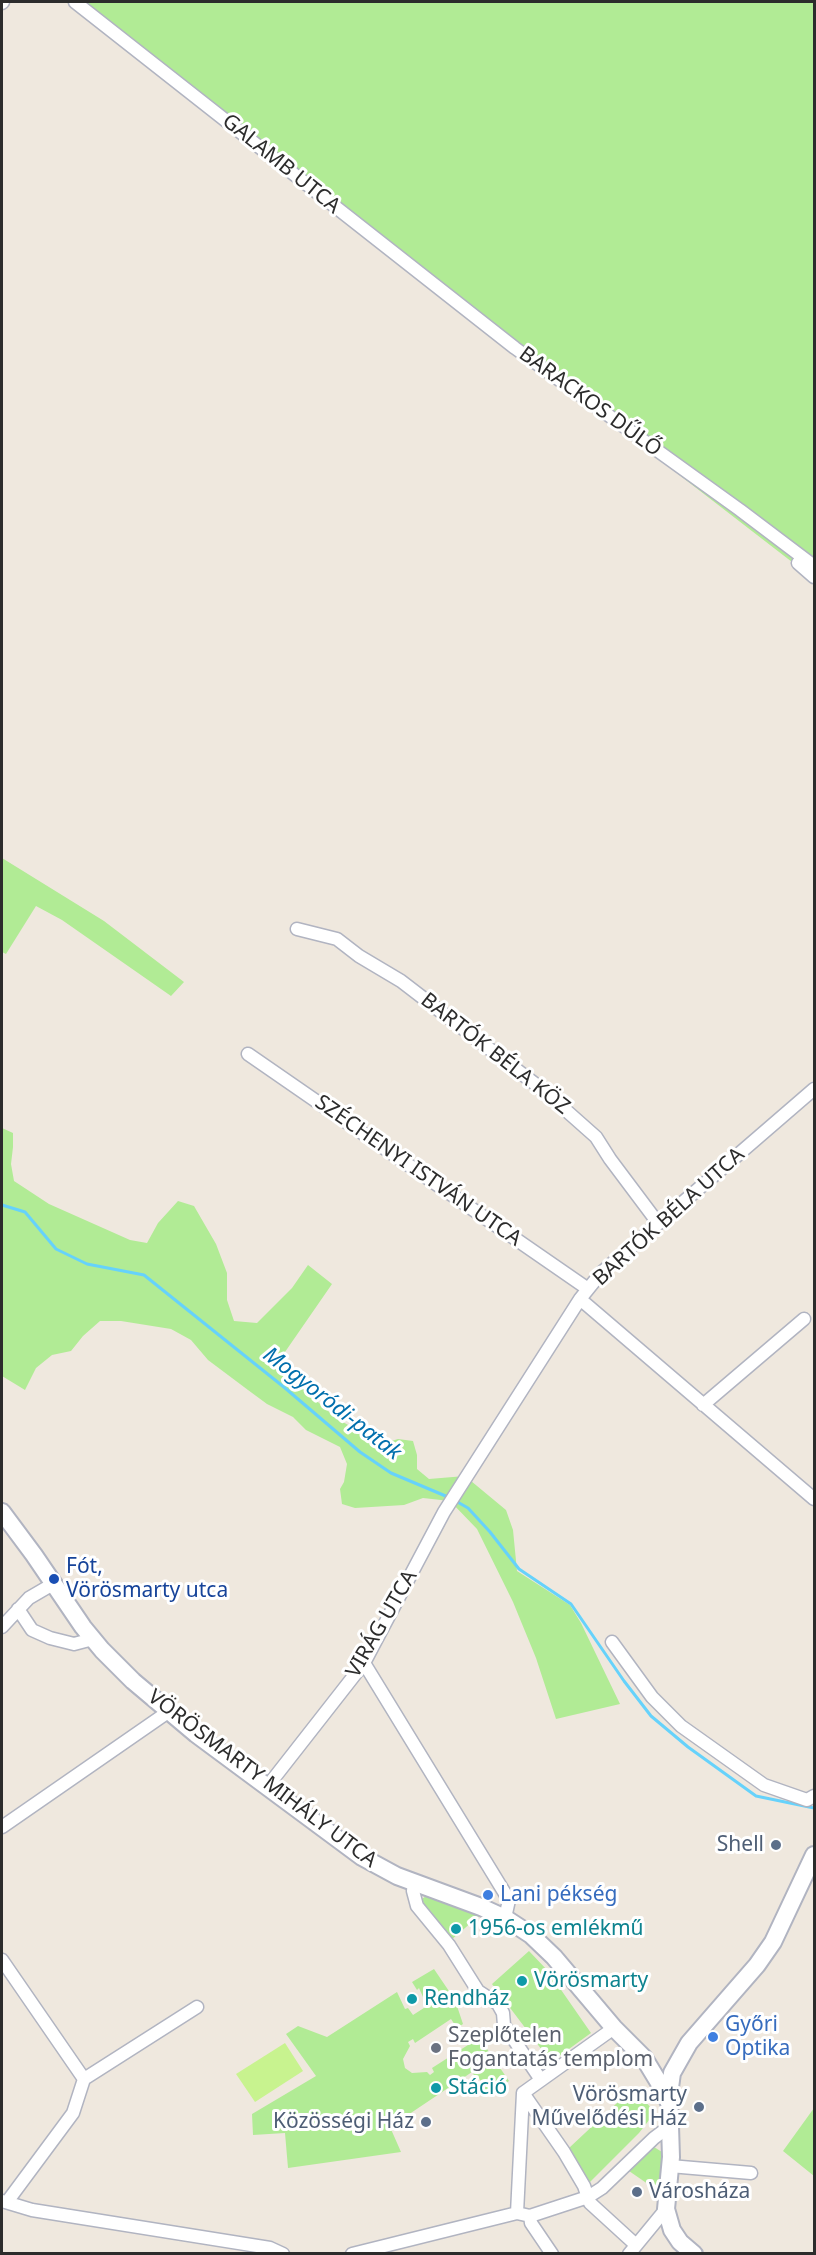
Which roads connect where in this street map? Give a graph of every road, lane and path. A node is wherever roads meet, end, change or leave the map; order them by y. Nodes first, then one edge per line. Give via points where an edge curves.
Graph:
1 (75, 2) edge
2 (489, 326) joint
3 (693, 477) junction
4 (814, 566) edge
5 (814, 577) edge
6 (297, 929) dead end
7 (248, 1054) dead end
8 (814, 1089) edge
9 (658, 1223) junction
10 (584, 1294) junction
11 (804, 1319) dead end
12 (704, 1405) junction
13 (814, 1499) edge
14 (450, 1504) joint
15 (2, 1512) edge
16 (52, 1584) junction
17 (18, 1609) junction
18 (2, 1627) edge
19 (93, 1639) junction
20 (612, 1642) dead end
21 (364, 1663) junction
22 (168, 1712) junction
23 (267, 1787) junction
24 (814, 1796) edge
25 (2, 1827) edge
26 (814, 1855) edge
27 (414, 1882) junction
28 (505, 1918) junction
29 (2, 1960) edge
30 (197, 2007) dead end
31 (614, 2028) junction
32 (656, 2065) junction
33 (84, 2079) junction
34 (541, 2080) junction
35 (523, 2093) junction
36 (669, 2103) junction
37 (670, 2126) junction
38 (670, 2166) junction
39 (751, 2173) dead end
40 (588, 2197) junction
41 (4, 2201) edge
42 (666, 2210) junction
43 (517, 2212) junction
44 (530, 2216) junction
45 (632, 2249) edge
46 (283, 2253) edge
47 (352, 2253) edge
48 (552, 2253) edge
49 (694, 2253) edge

1 - 2 street, GALAMB UTCA
2 - 3 street, BARACKOS DŰLŐ
3 - 4 street, BARACKOS DŰLŐ
3 - 5 street, BARACKOS DŰLŐ
6 - 9 street, BARTÓK BÉLA KÖZ via 337,939 401,981 543,1090 596,1137
7 - 10 street, SZÉCHENYI ISTVÁN UTCA
8 - 9 street, BARTÓK BÉLA UTCA
9 - 10 street, BARTÓK BÉLA UTCA via 601,1273
10 - 12 street, SZÉCHENYI ISTVÁN UTCA
10 - 14 street, BARTÓK BÉLA UTCA
11 - 12 street
12 - 13 street, SZÉCHENYI ISTVÁN UTCA
14 - 21 street, VIRÁG UTCA
15 - 16 main road, VÖRÖSMARTY MIHÁLY UTCA
16 - 17 street
16 - 19 main road, VÖRÖSMARTY MIHÁLY UTCA
17 - 18 street
17 - 19 street via 32,1630 50,1638 74,1644
19 - 22 main road, VÖRÖSMARTY MIHÁLY UTCA
20 - 24 street via 652,1696 681,1726 764,1785 807,1800
21 - 23 street, VIRÁG UTCA
21 - 28 street via 509,1900
22 - 23 main road, VÖRÖSMARTY MIHÁLY UTCA
22 - 25 street
23 - 27 main road, VÖRÖSMARTY MIHÁLY UTCA via 362,1857
26 - 32 main road via 773,1942 757,1965 681,2055
27 - 28 main road, VÖRÖSMARTY MIHÁLY UTCA
27 - 34 street via 417,1906 449,1945 478,1991 498,2004 504,2025
28 - 31 main road, VÖRÖSMARTY MIHÁLY UTCA via 554,1957
29 - 33 street
30 - 33 street
31 - 32 main road, VÖRÖSMARTY MIHÁLY UTCA
31 - 34 street
32 - 36 main road
32 - 36 main road, VÖRÖSMARTY MIHÁLY UTCA
33 - 41 street via 73,2114
34 - 35 street
35 - 40 street via 564,2152
35 - 43 street
36 - 37 main road
37 - 38 main road
37 - 40 street
38 - 39 street
38 - 42 main road
40 - 44 street
40 - 45 street
41 - 46 street via 32,2210
42 - 45 street
42 - 49 main road via 672,2230
43 - 44 street
43 - 47 street
44 - 48 street

